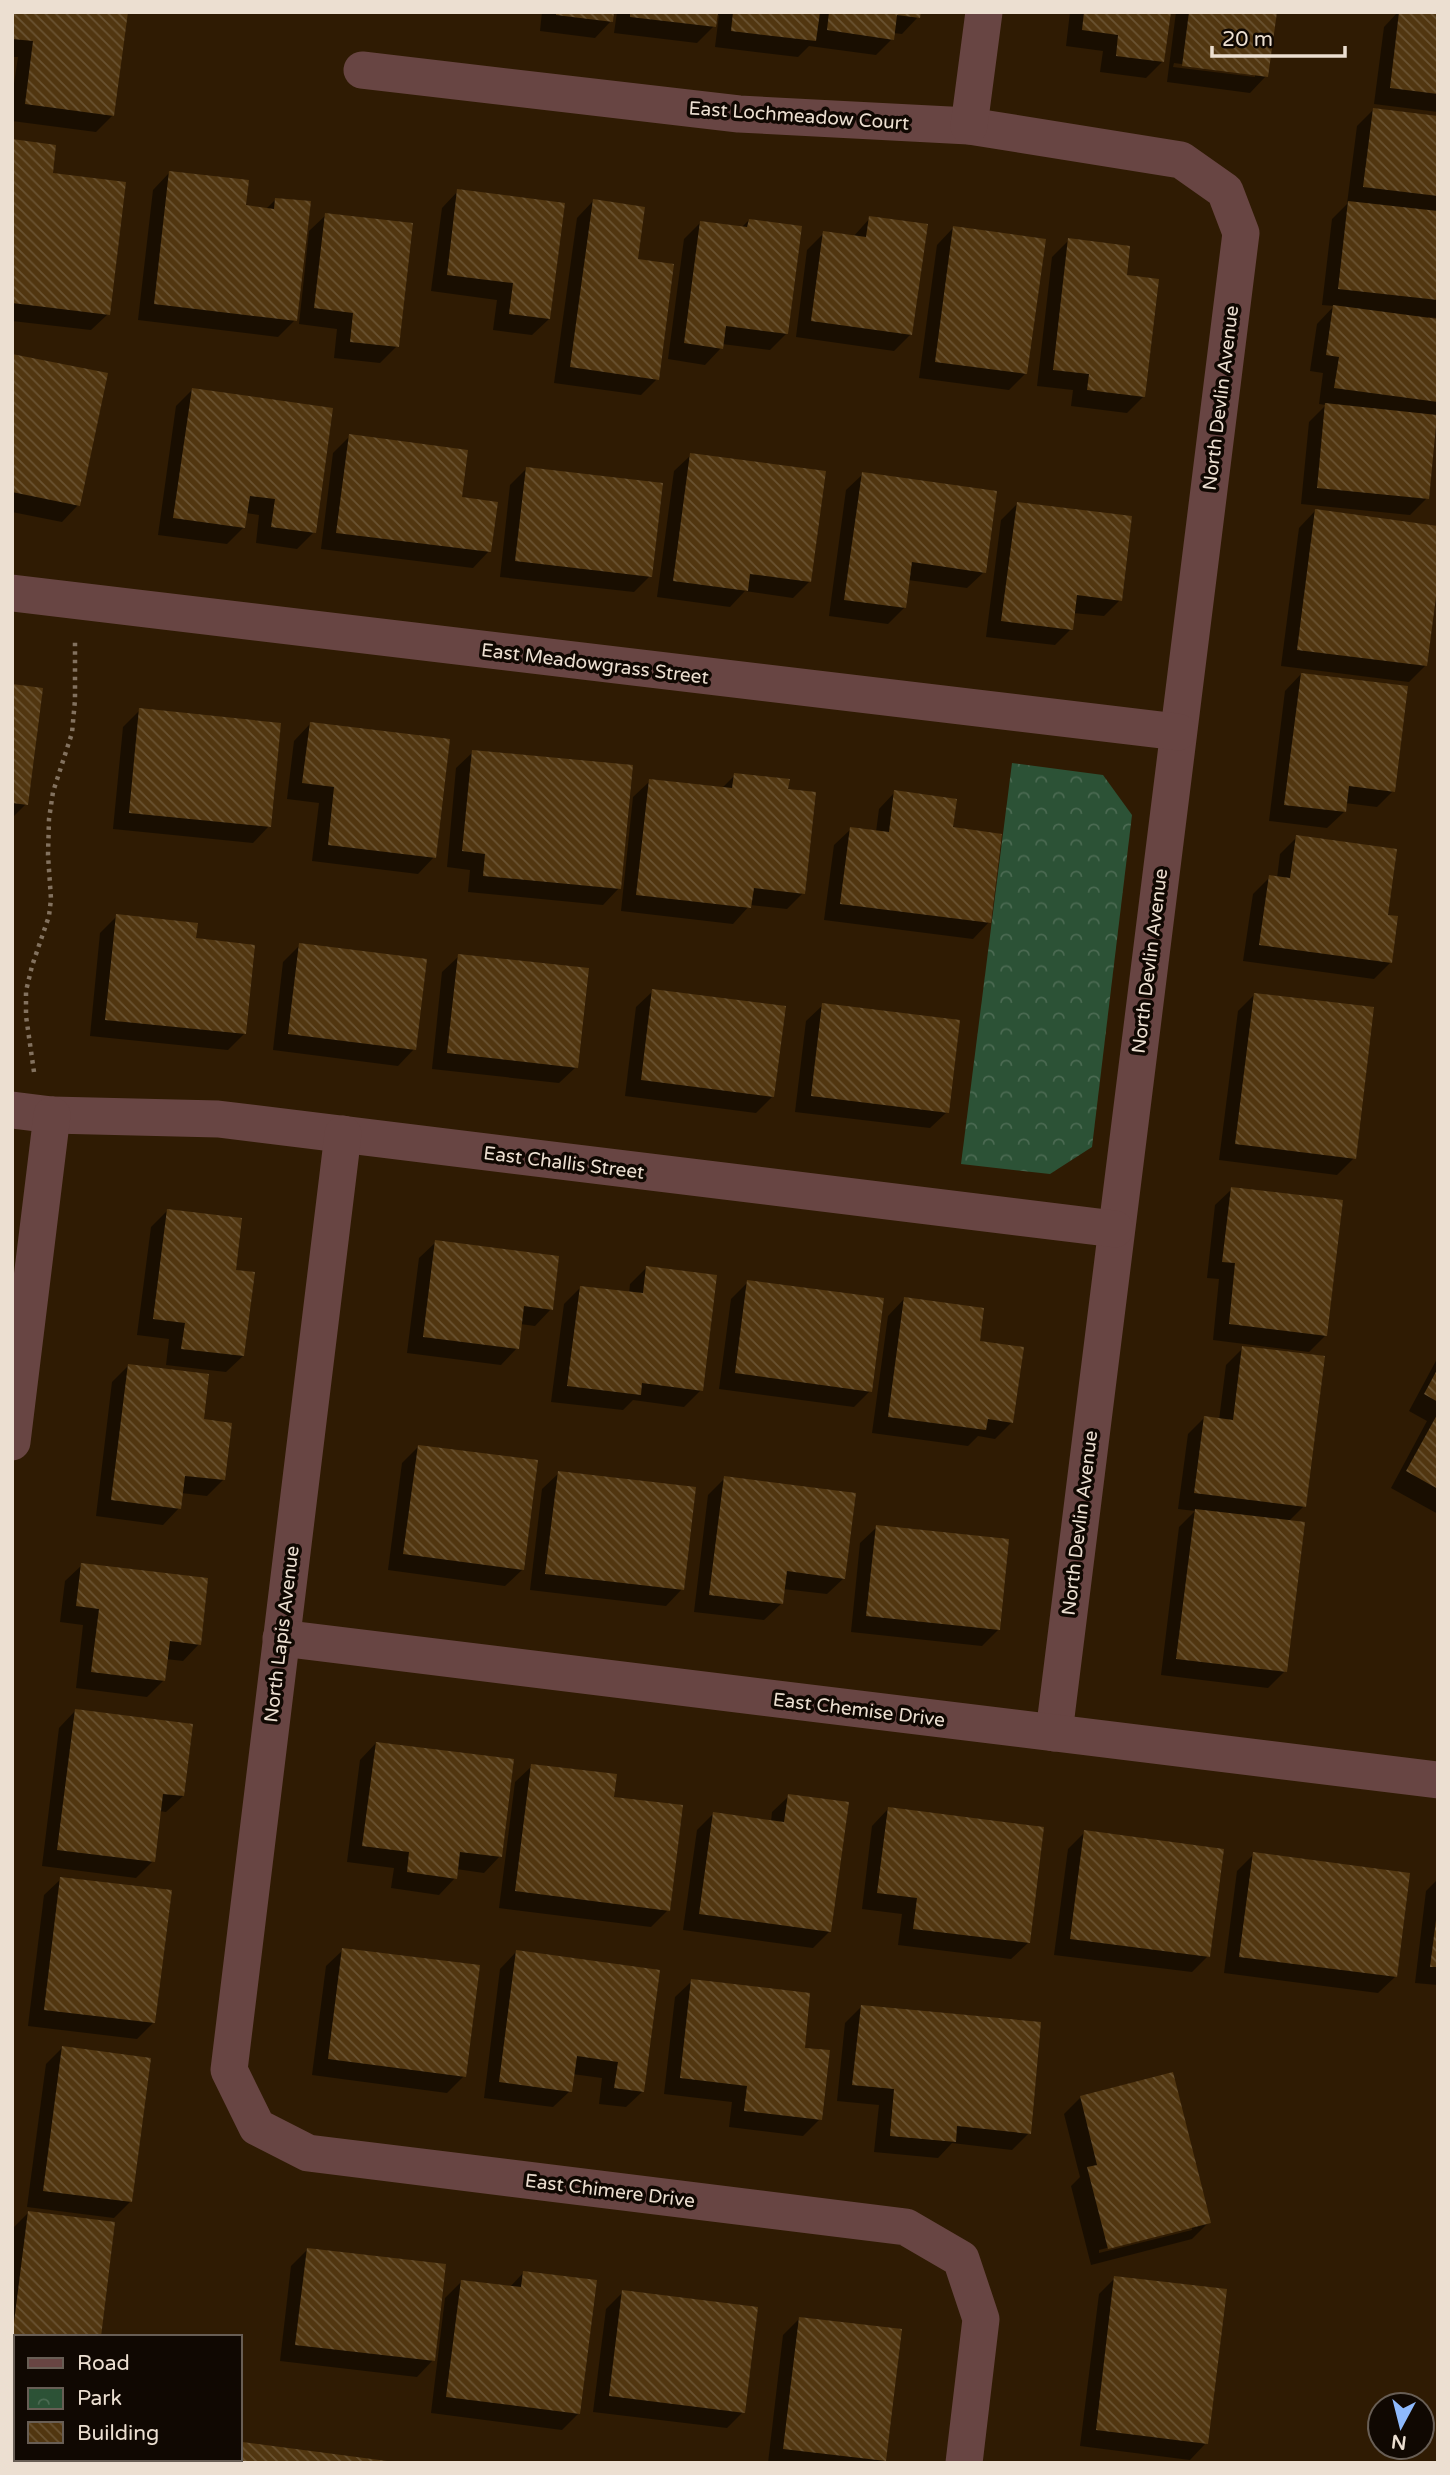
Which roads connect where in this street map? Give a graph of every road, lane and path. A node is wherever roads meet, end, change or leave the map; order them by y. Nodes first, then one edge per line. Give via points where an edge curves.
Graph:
1 (984, 12) edge
2 (362, 70) dead end
3 (969, 125) junction
4 (1225, 191) joint
5 (12, 593) edge
6 (75, 602) junction
7 (1178, 732) junction
8 (12, 1110) edge
9 (52, 1115) junction
10 (342, 1134) junction
11 (1115, 1229) junction
12 (12, 1442) edge
13 (281, 1638) junction
14 (1054, 1733) junction
15 (1438, 1780) edge
16 (257, 2127) joint
17 (964, 2463) edge

1 - 3 street
2 - 3 street, East Lochmeadow Court via 739,114
3 - 4 street, East Lochmeadow Court via 1181,160
4 - 7 street, North Devlin Avenue via 1241,233
5 - 6 street, East Meadowgrass Street
6 - 7 street, East Meadowgrass Street
6 - 9 path via 73,725 49,819 49,916 26,991 36,1081 41,1100
7 - 11 street, North Devlin Avenue
8 - 9 street, East Challis Street
9 - 10 street, East Challis Street via 218,1119
9 - 12 street
10 - 11 street, East Challis Street
10 - 13 street, North Lapis Avenue
11 - 14 street, North Devlin Avenue
13 - 14 street, East Chemise Drive
13 - 16 street, North Lapis Avenue via 229,2070
14 - 15 street, East Chemise Drive
16 - 17 street, East Chimere Drive via 308,2153 906,2227 961,2259 981,2319

